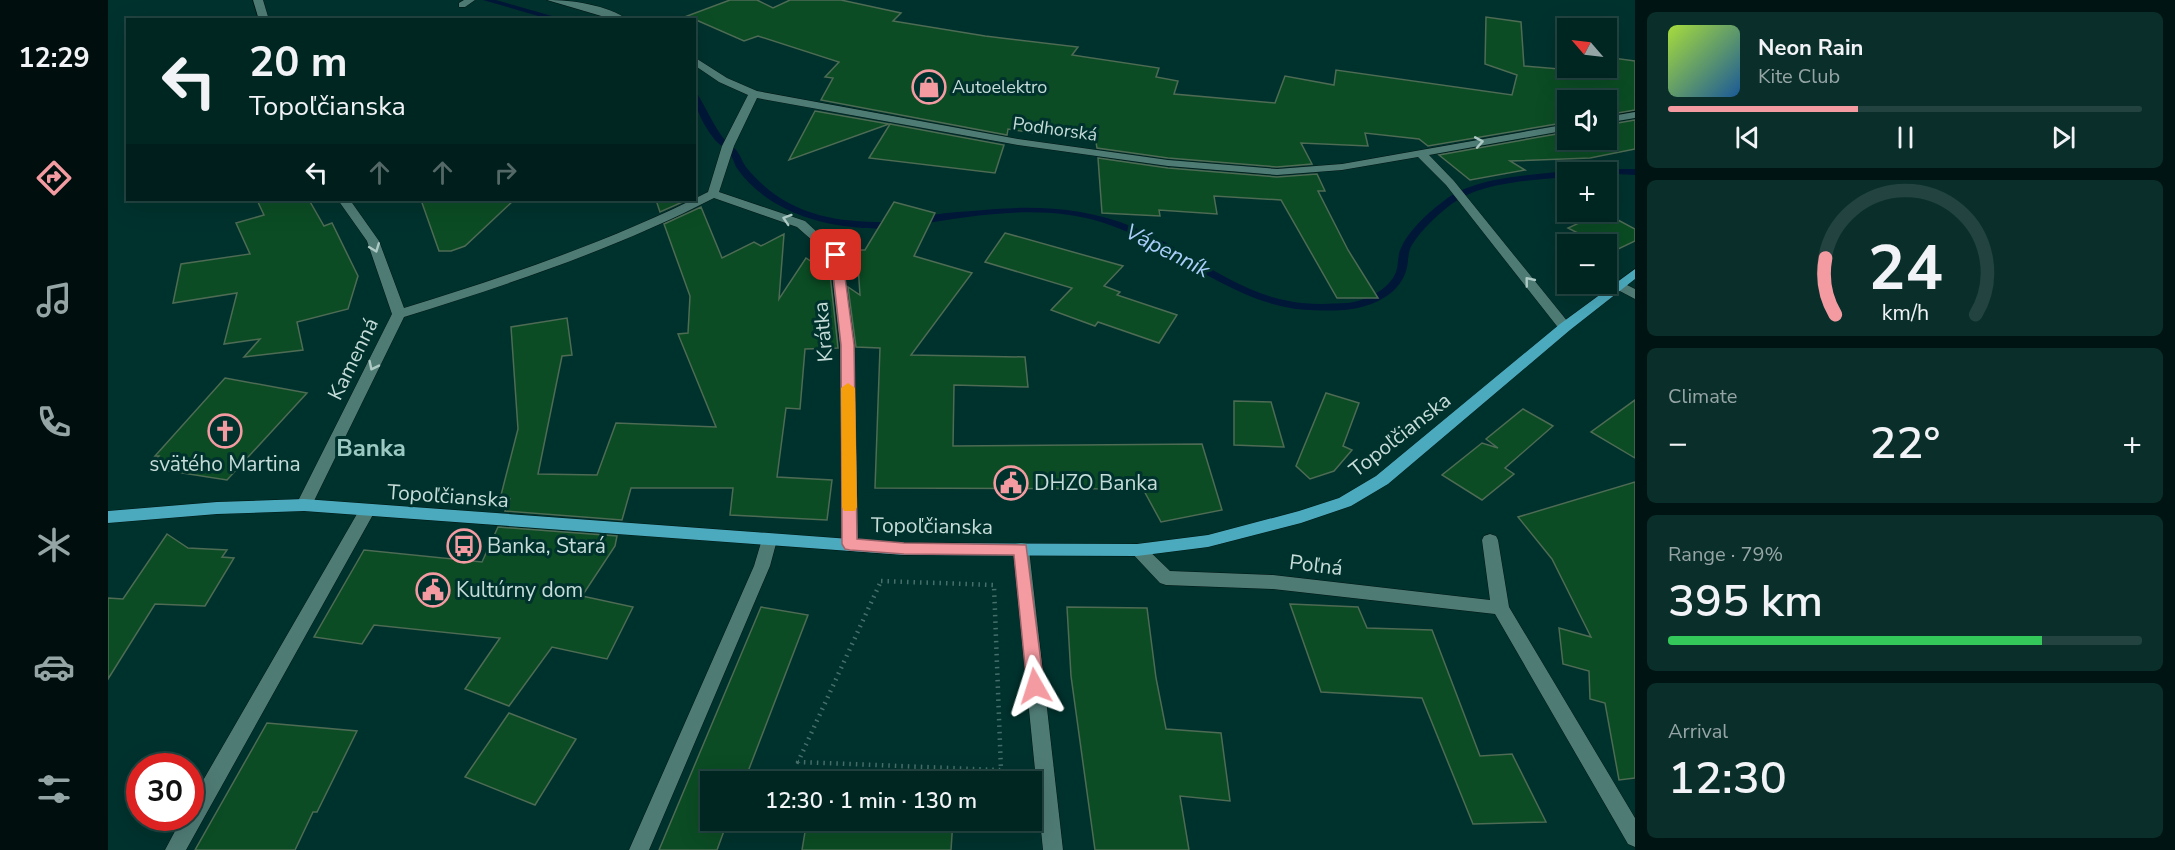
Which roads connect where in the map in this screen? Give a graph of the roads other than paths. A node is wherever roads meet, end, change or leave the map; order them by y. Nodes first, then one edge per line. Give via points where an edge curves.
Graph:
1 (258, 0) edge
2 (552, 0) edge
3 (612, 0) edge
4 (607, 13) junction
5 (263, 18) edge
6 (619, 18) edge
7 (696, 61) edge
8 (754, 94) junction
9 (1635, 115) edge
10 (1617, 118) edge
11 (1557, 129) edge
12 (1421, 153) junction
13 (713, 194) junction
14 (345, 201) edge
15 (1635, 273) edge
16 (1618, 285) junction
17 (1635, 295) edge
18 (399, 314) junction
19 (1565, 327) junction
20 (304, 506) junction
21 (367, 511) junction
22 (108, 517) edge
23 (769, 540) junction
24 (1490, 540) dead end
25 (850, 544) junction
26 (1021, 549) junction
27 (1137, 550) junction
28 (1500, 608) junction
29 (1635, 837) edge
30 (175, 850) edge
31 (639, 850) edge
32 (1053, 850) edge

1 - 5 street
2 - 4 street
3 - 4 street
4 - 6 street
7 - 8 street, Podhorská
8 - 12 street, Podhorská via 1018,142 1168,163 1276,172 1342,167
8 - 13 street via 728,146
9 - 10 street
12 -> 11 street, Podhorská
19 -> 12 street via 1474,212
13 - 18 street via 665,220 537,271
25 -> 13 street, Krátka via 847,345 836,255 801,224
14 -> 18 street, Kamenná via 373,241
15 - 16 main road, Topoľčianska
16 - 17 street
16 - 19 main road, Topoľčianska
18 -> 20 street, Kamenná
19 - 27 main road, Topoľčianska via 1382,480 1345,502 1208,541
20 - 21 main road, Topoľčianska
20 - 22 main road, Topoľčianska
21 - 23 main road, Topoľčianska
21 - 30 street
23 - 25 main road, Topoľčianska
23 - 31 street via 762,566
24 - 28 street
25 - 26 main road, Topoľčianska via 904,549
26 - 27 main road, Topoľčianska
26 - 32 street
27 - 28 street, Poľná via 1166,579 1273,582
28 - 29 street

